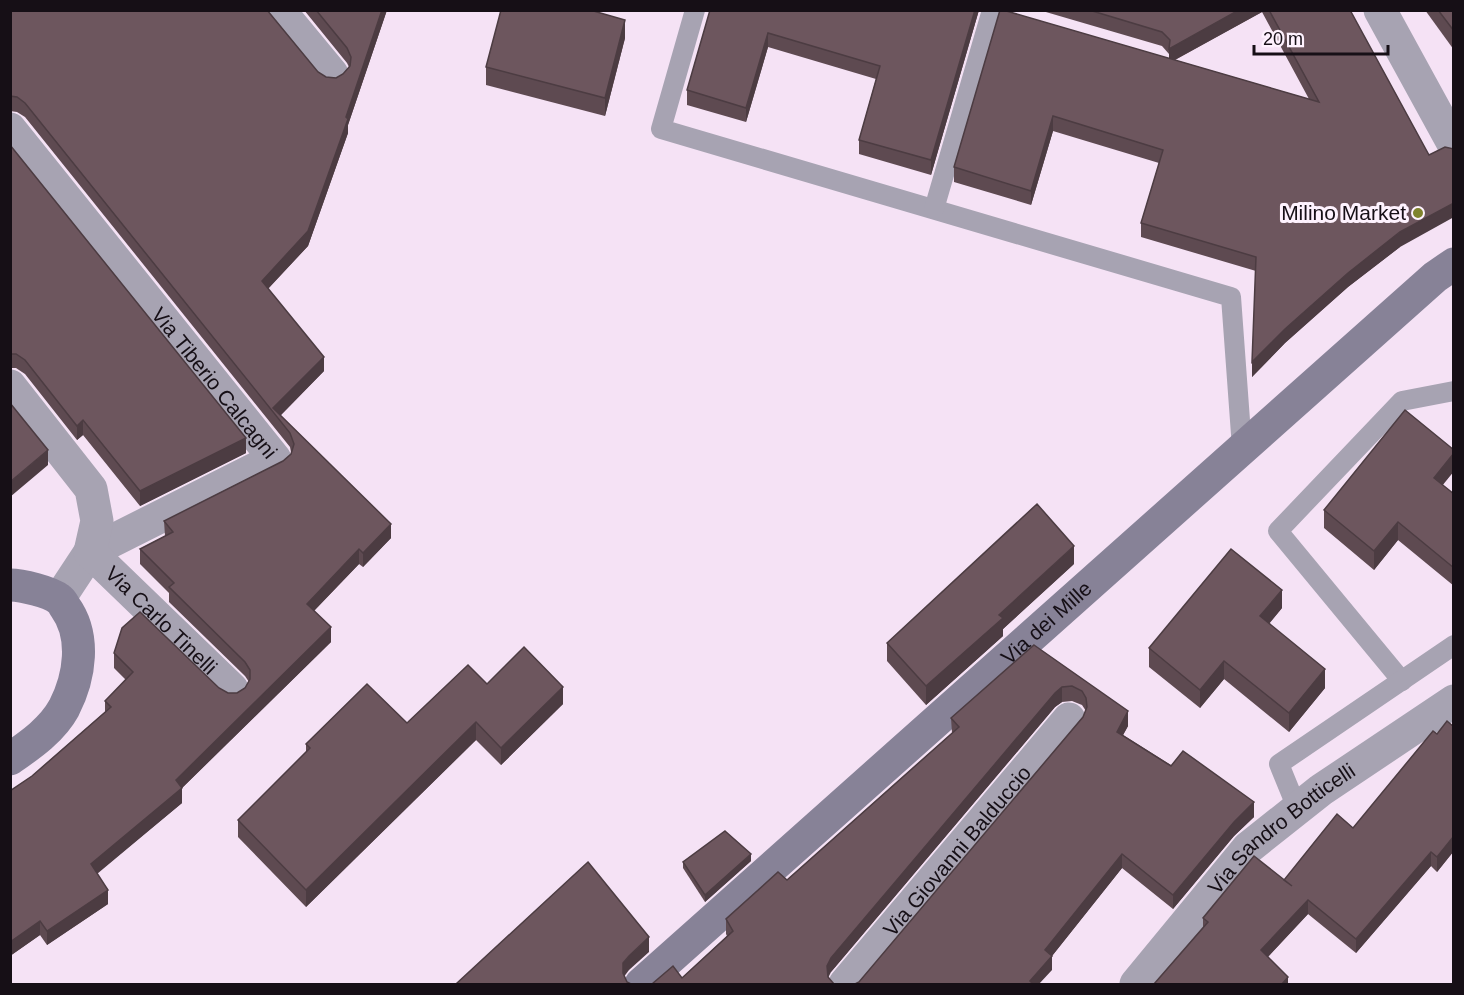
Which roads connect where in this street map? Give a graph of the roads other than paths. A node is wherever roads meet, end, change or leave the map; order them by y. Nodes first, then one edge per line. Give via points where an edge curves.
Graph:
1 (279, 10) edge
2 (695, 10) edge
3 (1380, 10) edge
4 (998, 12) edge
5 (332, 74) dead end
6 (1445, 108) edge
7 (10, 129) edge
8 (1454, 145) edge
9 (934, 210) junction
10 (1454, 264) edge
11 (10, 386) edge
12 (1454, 391) edge
13 (1242, 448) junction
14 (90, 552) junction
15 (10, 585) edge
16 (59, 599) junction
17 (1454, 645) edge
18 (1402, 681) junction
19 (232, 689) dead end
20 (1454, 701) edge
21 (1069, 719) dead end
22 (10, 759) edge
23 (1297, 808) junction
24 (641, 984) edge
25 (845, 984) edge
26 (1136, 984) edge

1 - 5 street
2 - 9 lane via 661,129
3 - 6 street
4 - 9 lane
6 - 8 street
7 - 14 street, Via Tiberio Calcagni via 275,459
9 - 13 lane via 1232,297
10 - 13 main road, Via dei Mille
11 - 14 street via 91,489 97,521
12 - 18 lane via 1402,401 1278,531
13 - 24 main road, Via dei Mille
14 - 16 street, Via Tiberio Calcagni
14 - 19 street, Via Carlo Tinelli
15 - 16 main road via 24,585
16 - 22 main road via 74,619 79,645 75,678 63,709 37,741
17 - 18 lane
18 - 23 lane via 1279,764
20 - 23 street, Via Sandro Botticelli
21 - 25 street, Via Giovanni Balduccio
23 - 26 street, Via Sandro Botticelli via 1248,848

